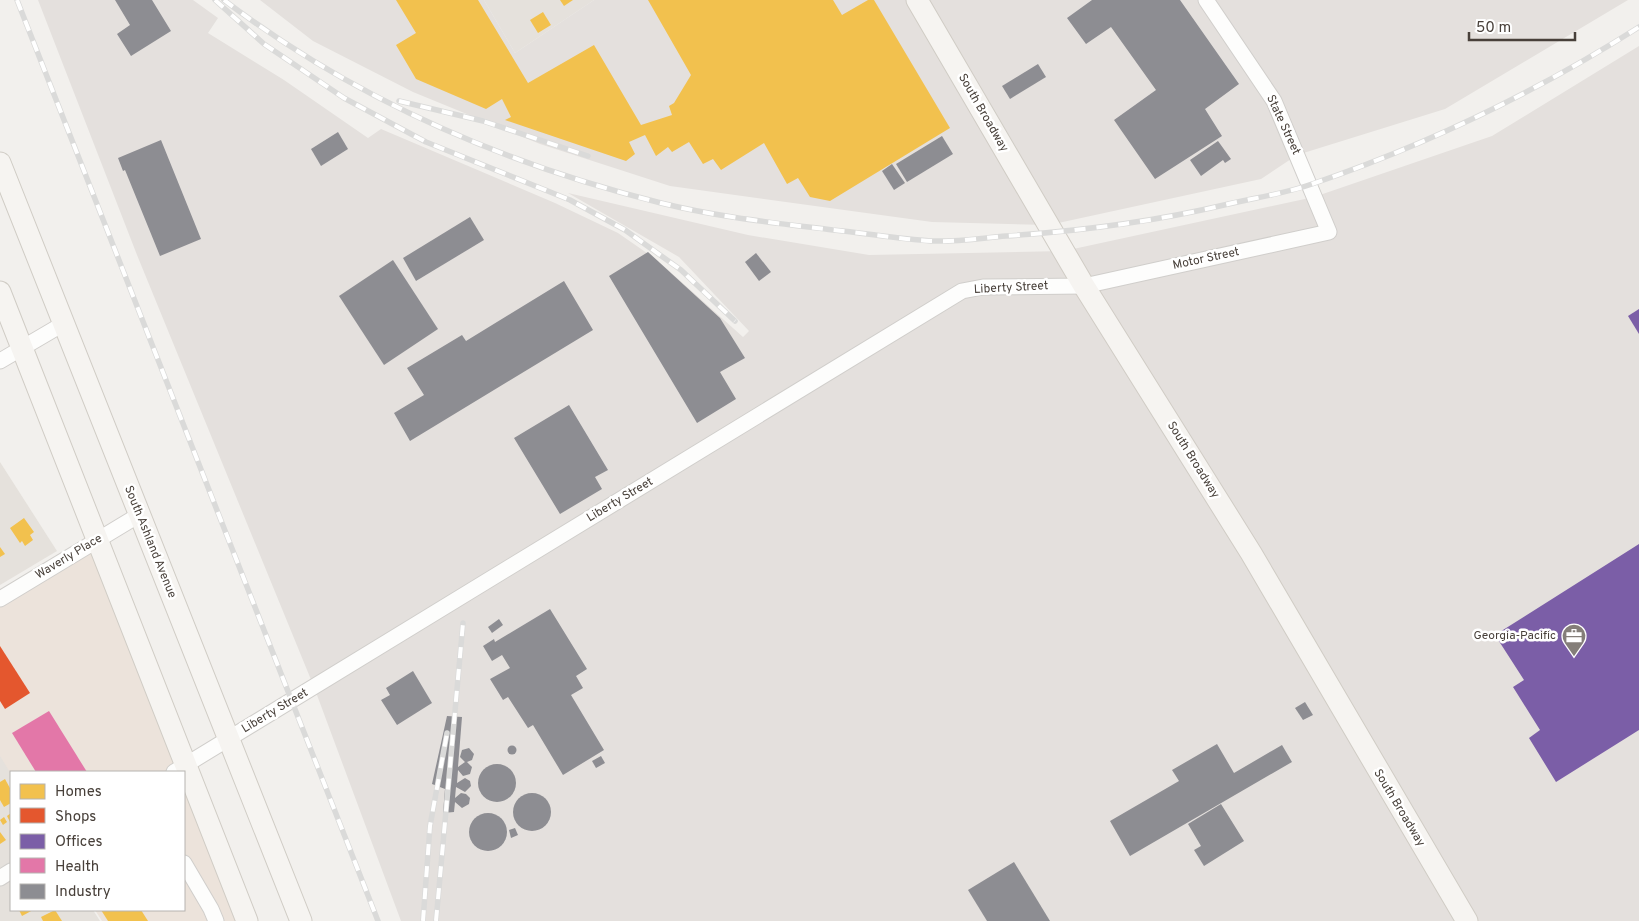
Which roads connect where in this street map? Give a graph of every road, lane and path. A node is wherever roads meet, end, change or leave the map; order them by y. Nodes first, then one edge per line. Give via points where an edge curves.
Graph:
1 (917, 0) edge
2 (1206, 0) edge
3 (0, 163) edge
4 (1329, 232) joint
5 (1084, 286) junction
6 (0, 292) edge
7 (63, 324) junction
8 (22, 348) junction
9 (0, 361) edge
10 (139, 516) junction
11 (98, 540) junction
12 (0, 599) edge
13 (229, 739) junction
14 (180, 769) edge
15 (185, 780) edge
16 (185, 865) edge
17 (216, 921) edge
18 (247, 921) edge
19 (301, 921) edge
20 (1467, 921) edge

1 - 5 main road, South Broadway
2 - 4 street, State Street via 1274,100
3 - 7 main road, South Ashland Avenue
4 - 5 street, Motor Street
5 - 13 street, Liberty Street via 983,287 962,292
5 - 20 main road, South Broadway via 1250,553
6 - 8 main road
7 - 8 street
7 - 10 main road, South Ashland Avenue
8 - 9 street
8 - 11 main road
10 - 11 street, Waverly Place
10 - 13 main road, South Ashland Avenue
11 - 12 street, Waverly Place
11 - 14 main road
13 - 14 street, Liberty Street
13 - 19 main road, South Ashland Avenue
15 - 18 main road
16 - 17 street

